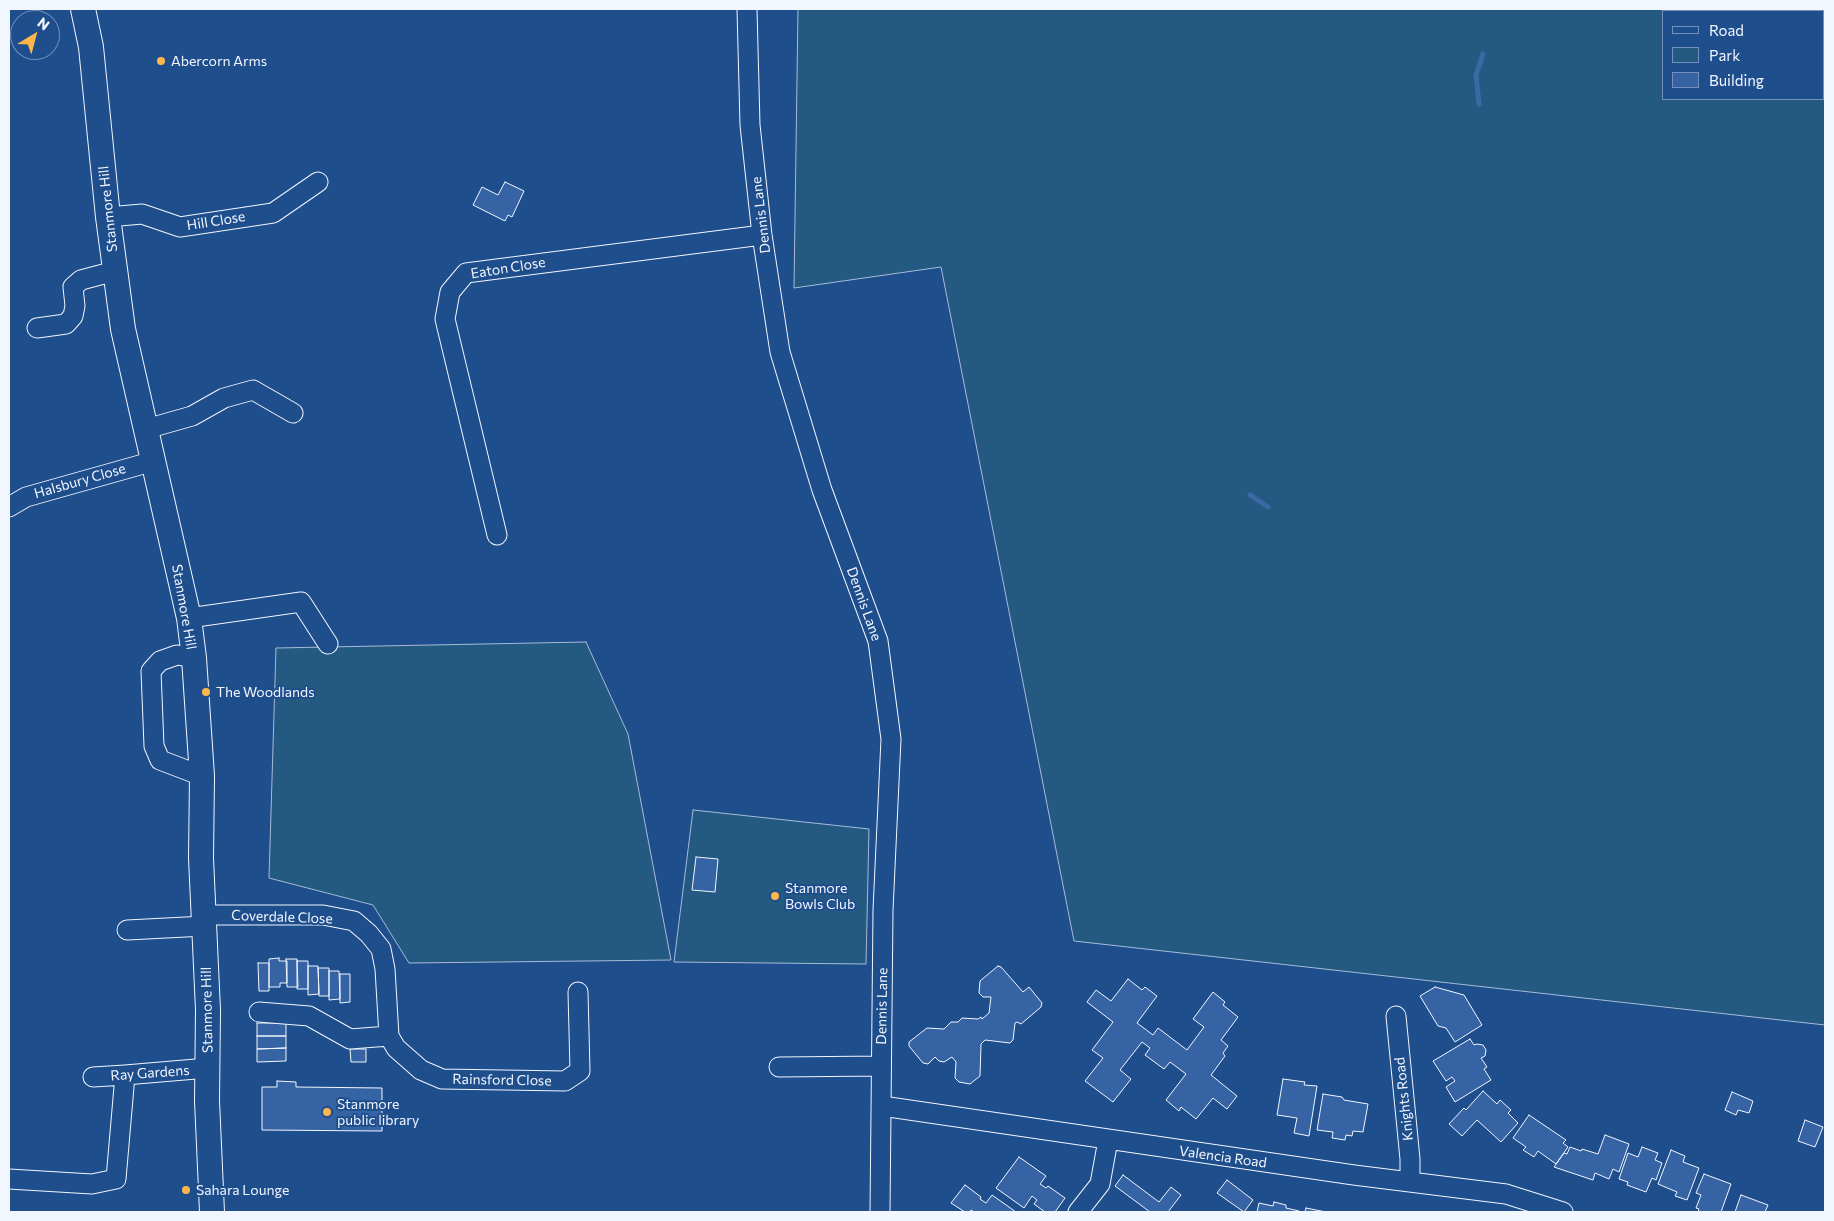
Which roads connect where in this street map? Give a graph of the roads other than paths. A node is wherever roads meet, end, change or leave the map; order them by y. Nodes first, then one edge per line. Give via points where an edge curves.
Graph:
1 (83, 9) edge
2 (747, 9) edge
3 (318, 182) dead end
4 (108, 217) junction
5 (762, 235) junction
6 (115, 271) junction
7 (37, 328) dead end
8 (293, 412) dead end
9 (146, 429) junction
10 (154, 461) junction
11 (9, 507) edge
12 (497, 535) dead end
13 (189, 618) junction
14 (328, 644) dead end
15 (194, 658) junction
16 (202, 776) junction
17 (205, 920) junction
18 (127, 930) dead end
19 (578, 992) dead end
20 (259, 1012) dead end
21 (1396, 1016) dead end
22 (389, 1036) junction
23 (881, 1066) junction
24 (779, 1067) dead end
25 (208, 1068) junction
26 (125, 1075) junction
27 (92, 1076) dead end
28 (882, 1106) junction
29 (1108, 1140) junction
30 (9, 1179) edge
31 (1410, 1182) junction
32 (212, 1212) edge
33 (880, 1212) edge
34 (1078, 1212) edge
35 (1563, 1212) edge

1 - 4 main road, Stanmore Hill via 91,47
2 - 5 street, Dennis Lane via 750,125
3 - 4 street, Hill Close via 273,213 180,227 142,214
4 - 6 main road, Stanmore Hill
5 - 12 street, Eaton Close via 466,273 450,292 445,319
5 - 23 street, Dennis Lane via 780,352 822,490 878,641 892,739
6 - 7 street via 81,280 73,288 75,306 73,316 66,324
6 - 9 main road, Stanmore Hill via 123,329
8 - 9 street via 253,390 224,398 192,416
9 - 10 main road, Stanmore Hill
10 - 11 street, Halsbury Close via 26,496
10 - 13 main road, Stanmore Hill
13 - 14 street via 301,602
13 - 15 main road, Stanmore Hill
15 - 16 main road, Stanmore Hill
15 - 16 street via 176,655 160,661 151,670 154,746 160,760
16 - 17 main road, Stanmore Hill via 201,858
17 - 18 street, Coverdale Close
17 - 22 street, Coverdale Close via 323,916 354,921 381,949
17 - 25 main road, Stanmore Hill
19 - 22 street, Rainsford Close via 580,1071 565,1081 442,1079 421,1070 396,1048
20 - 22 street via 309,1016 350,1039
21 - 31 street, Knights Road
23 - 24 street
23 - 28 street, Dennis Lane
25 - 26 street, Ray Gardens
25 - 32 main road, Stanmore Hill
26 - 27 street, Ray Gardens
26 - 30 street via 116,1179 92,1184
28 - 29 street, Valencia Road
28 - 33 street, Dennis Lane
29 - 31 street, Valencia Road
29 - 34 street via 1100,1184
31 - 35 street, Valencia Road via 1506,1194

